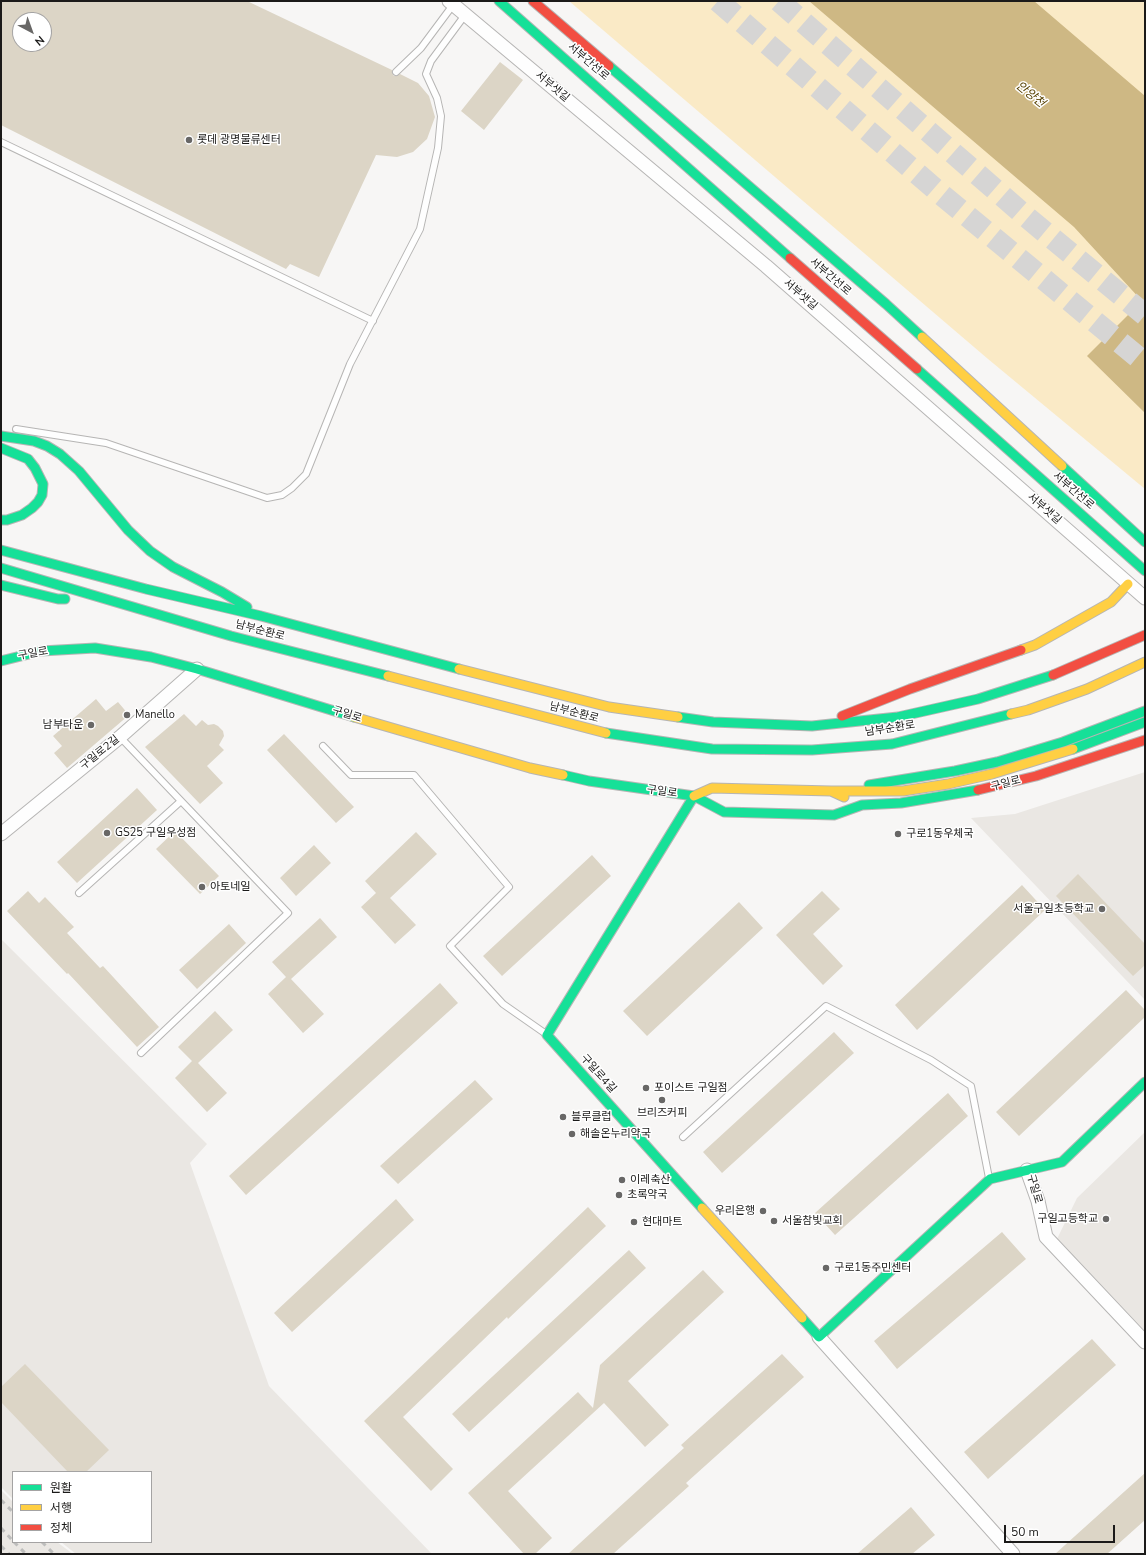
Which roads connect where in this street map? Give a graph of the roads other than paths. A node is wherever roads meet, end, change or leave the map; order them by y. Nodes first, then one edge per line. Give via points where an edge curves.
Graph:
1 (499, 1) edge
2 (533, 1) edge
3 (451, 3) edge
4 (465, 15) junction
5 (396, 72) dead end
6 (1, 142) edge
7 (373, 321) junction
8 (9, 429) dead end
9 (1, 436) edge
10 (1, 448) edge
11 (1, 520) edge
12 (1145, 542) edge
13 (1, 550) edge
14 (1, 568) edge
15 (1145, 571) edge
16 (1128, 584) junction
17 (1, 585) edge
18 (1145, 598) edge
19 (107, 600) junction
20 (261, 616) junction
21 (1145, 635) edge
22 (1, 661) edge
23 (1145, 662) edge
24 (197, 669) junction
25 (1145, 711) edge
26 (1145, 722) edge
27 (812, 726) junction
28 (120, 737) junction
29 (1145, 740) edge
30 (323, 746) dead end
31 (830, 791) junction
32 (694, 796) junction
33 (181, 801) junction
34 (862, 805) junction
35 (1, 834) edge
36 (78, 893) dead end
37 (547, 1035) junction
38 (141, 1054) dead end
39 (1145, 1082) edge
40 (683, 1137) dead end
41 (1026, 1170) junction
42 (990, 1179) junction
43 (819, 1337) junction
44 (1145, 1342) edge
45 (1013, 1554) edge

1 - 15 main road, 서부간선로
2 - 12 main road, 서부간선로 via 886,304
3 - 4 street, 서부샛길
3 - 5 lane via 422,48
4 - 7 lane via 431,61 426,74 437,98 441,116 438,148 420,229
4 - 16 street, 서부샛길 via 766,266
6 - 7 lane
7 - 8 lane via 350,364 306,474 282,495 267,498 106,443 24,429
9 - 20 main road via 34,441 60,454 79,471 128,530 150,551 173,568 222,592
10 - 11 main road via 28,459 43,484 42,495 32,508 22,515
13 - 20 main road, 남부순환로 via 146,589
14 - 19 main road, 남부순환로
16 - 18 street, 서부샛길
16 - 27 main road via 1111,602 1035,646
17 - 19 main road via 58,599
19 - 23 main road, 남부순환로 via 231,636 599,732 712,749 812,750 892,744 1028,710 1087,689
20 - 27 main road, 남부순환로 via 609,707 713,722
21 - 27 main road, 남부순환로 via 1044,679 978,699 898,717
22 - 24 main road, 구일로 via 41,652 95,648 151,657
24 - 28 street, 구일로2길
24 - 32 main road, 구일로 via 530,768 589,781
25 - 31 main road via 1063,742 997,762
26 - 31 main road via 1063,753 948,784 903,791
28 - 33 lane
28 - 35 street, 구일로2길
29 - 34 main road, 구일로 via 1036,776 988,788 901,803
30 - 37 lane via 351,775 414,775 509,887 450,946 503,1004
31 - 32 main road, 구일로 via 712,788
31 - 34 main road, 구일로
32 - 34 main road, 구일로 via 724,812 834,815
32 - 37 main road
33 - 36 lane
33 - 38 lane via 288,912
37 - 43 main road, 구일로4길
39 - 41 main road, 구일로 via 1062,1162
40 - 42 lane via 826,1006 931,1060 971,1086
41 - 42 main road
41 - 44 street, 구일로 via 1038,1201 1046,1237
42 - 43 main road
43 - 45 street

